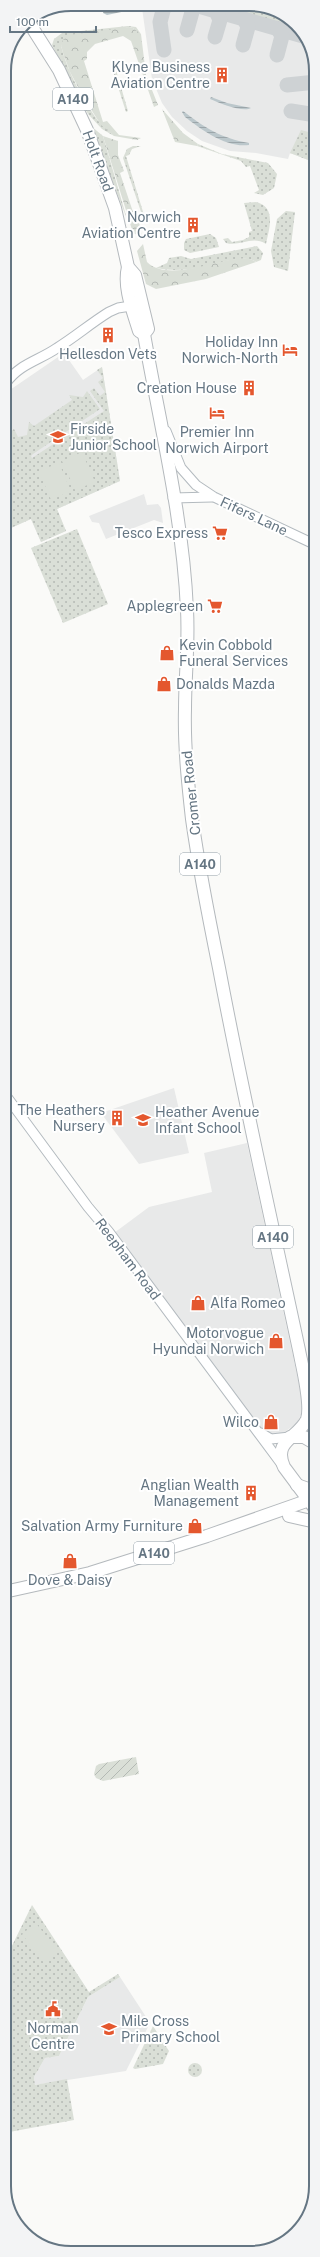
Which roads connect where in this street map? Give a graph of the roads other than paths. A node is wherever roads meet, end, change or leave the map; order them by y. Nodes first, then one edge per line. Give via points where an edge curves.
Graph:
1 (31, 26) edge
2 (136, 301) junction
3 (11, 379) edge
4 (159, 411) junction
5 (214, 497) junction
6 (173, 498) junction
7 (309, 542) edge
8 (11, 1102) edge
9 (302, 1365) junction
10 (309, 1390) edge
11 (253, 1425) junction
12 (290, 1437) junction
13 (309, 1440) edge
14 (284, 1467) junction
15 (297, 1484) junction
16 (309, 1489) edge
17 (309, 1497) edge
18 (309, 1506) edge
19 (309, 1507) edge
20 (289, 1516) junction
21 (264, 1517) junction
22 (309, 1520) edge
23 (52, 1583) junction
24 (11, 1590) edge
25 (11, 1598) edge

1 - 2 highway, Holt Road / A140 via 59,70 87,130 115,208 128,267 125,277
2 - 3 street via 123,301 118,308
2 - 4 highway, Cromer Road / A140 via 148,329 144,334
4 - 5 street, Fifers Lane via 181,468 196,485
4 - 6 highway, Cromer Road / A140
5 - 6 street, Fifers Lane
5 - 7 street, Fifers Lane
6 - 9 highway, Cromer Road / A140 via 187,609 185,731 193,822 241,1084
8 - 11 street, Reepham Road
9 - 10 highway, Cromer Road / A140
9 - 12 highway, Cromer Road / A140 via 308,1414 301,1427
11 - 12 street, Reepham Road via 270,1439
11 - 14 street, Reepham Road
12 - 13 highway, Reepham Road via 304,1437
12 - 14 highway, A140 via 281,1452
14 - 15 highway, Reepham Road
15 - 16 highway
15 - 17 highway, Reepham Road
15 - 21 highway, A140 via 298,1490 294,1501
18 - 21 highway
19 - 20 highway, A140
20 - 21 highway, A140
20 - 22 highway, A140
21 - 23 highway, A140 via 146,1556
23 - 24 highway, A140
23 - 25 highway, A140 via 46,1588

